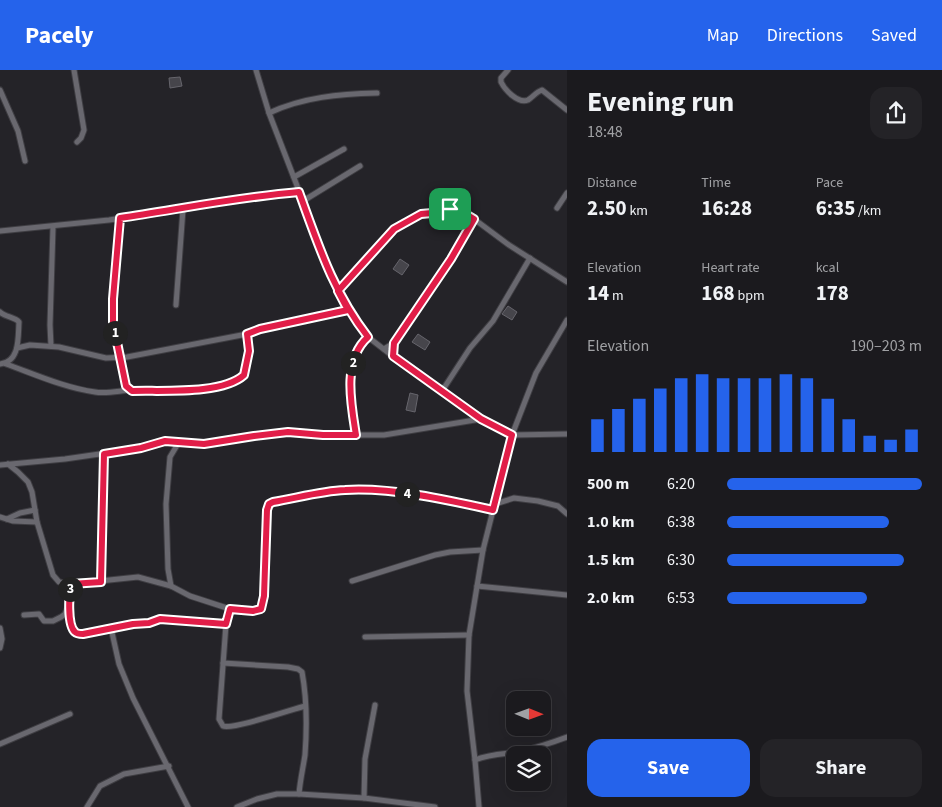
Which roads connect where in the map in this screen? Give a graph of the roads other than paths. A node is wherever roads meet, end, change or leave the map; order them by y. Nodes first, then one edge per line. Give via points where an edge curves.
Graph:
1 (74, 70) edge
2 (256, 70) edge
3 (508, 70) edge
4 (0, 90) edge
5 (377, 93) dead end
6 (567, 110) edge
7 (269, 113) junction
8 (77, 142) dead end
9 (344, 149) dead end
10 (25, 161) dead end
11 (360, 166) dead end
12 (294, 177) junction
13 (299, 192) junction
14 (567, 193) edge
15 (303, 201) junction
16 (557, 208) dead end
17 (183, 209) junction
18 (120, 218) junction
19 (474, 219) junction
20 (53, 227) junction
21 (0, 231) edge
22 (530, 258) junction
23 (567, 282) edge
24 (338, 291) junction
25 (176, 305) dead end
26 (348, 310) junction
27 (0, 312) edge
28 (567, 320) edge
29 (247, 334) junction
30 (368, 337) junction
31 (394, 343) junction
32 (51, 346) junction
33 (17, 348) junction
34 (384, 349) junction
35 (393, 356) junction
36 (119, 358) junction
37 (3, 364) edge
38 (130, 390) junction
39 (442, 391) junction
40 (481, 419) junction
41 (567, 434) edge
42 (356, 435) junction
43 (512, 435) junction
44 (179, 442) junction
45 (104, 454) junction
46 (8, 464) junction
47 (0, 465) edge
48 (494, 507) junction
49 (35, 510) junction
50 (567, 514) edge
51 (0, 517) edge
52 (7, 519) junction
53 (37, 522) junction
54 (483, 550) junction
55 (352, 581) dead end
56 (101, 582) junction
57 (71, 584) junction
58 (171, 586) junction
59 (477, 586) junction
60 (567, 594) edge
61 (69, 604) junction
62 (230, 609) junction
63 (24, 615) dead end
64 (226, 624) junction
65 (0, 628) edge
66 (111, 628) junction
67 (469, 635) junction
68 (365, 637) dead end
69 (0, 648) edge
70 (223, 663) junction
71 (375, 705) dead end
72 (305, 706) junction
73 (70, 714) dead end
74 (567, 737) edge
75 (0, 744) edge
76 (475, 760) junction
77 (169, 766) junction
78 (299, 794) junction
79 (364, 798) junction
80 (87, 807) edge
81 (188, 807) edge
82 (237, 807) edge
83 (435, 807) edge
84 (479, 807) edge

1 - 8 street via 84,130
2 - 7 street
3 - 6 street via 501,82 516,98 528,100 542,90
4 - 10 street via 18,131
5 - 7 street via 314,98
7 - 12 street
9 - 12 street
11 - 15 street
12 - 13 street
13 - 15 street
13 - 17 street via 254,196
14 - 16 street
15 - 24 street
17 - 18 street
17 - 25 street
18 - 20 street
18 - 36 street via 113,299
19 - 22 street
19 - 24 street via 455,209 421,214 403,223
19 - 31 street
20 - 21 street
20 - 32 street
22 - 23 street
22 - 39 street via 493,321 470,348
24 - 26 street
26 - 29 street
26 - 30 street
27 - 33 street via 19,322
28 - 43 street via 536,373
29 - 36 street
29 - 38 street via 249,351 244,375 225,386
30 - 34 street
30 - 42 street via 357,349 350,389
31 - 34 street
31 - 35 street
32 - 33 street
32 - 36 street
33 - 37 street via 12,360
34 - 35 street
35 - 39 street
36 - 38 street via 124,383
37 - 38 street via 94,392
39 - 40 street
40 - 42 street via 384,435
40 - 43 street
41 - 43 street
42 - 44 street via 288,432 204,444
43 - 48 street
44 - 45 street via 165,441
44 - 58 street via 170,457 166,504
45 - 46 street
45 - 56 street
46 - 47 street
46 - 49 street via 28,482
48 - 50 street via 514,498 558,506
48 - 54 street
48 - 62 street via 365,490 327,492 273,502 267,510 263,606 253,611
49 - 52 street
49 - 53 street
51 - 52 street
52 - 53 street
53 - 57 street via 53,575 59,582
54 - 55 street via 435,555
54 - 59 street
56 - 57 street
56 - 58 street via 138,577
57 - 61 street
58 - 62 street
59 - 60 street
59 - 67 street
61 - 63 street via 63,616 53,621 44,621 39,614
61 - 66 street via 76,633
62 - 64 street
64 - 66 street via 160,619
64 - 70 street
65 - 69 street
66 - 77 street via 119,664 132,698
67 - 68 street
67 - 76 street via 467,691
70 - 72 street via 300,670
70 - 72 street via 220,719 223,726 238,725
71 - 79 street via 365,759
72 - 78 street via 304,758
73 - 75 street
74 - 76 street
76 - 84 street
77 - 80 street via 124,774 100,786
77 - 81 street
78 - 79 street
78 - 82 street via 270,796
79 - 83 street

